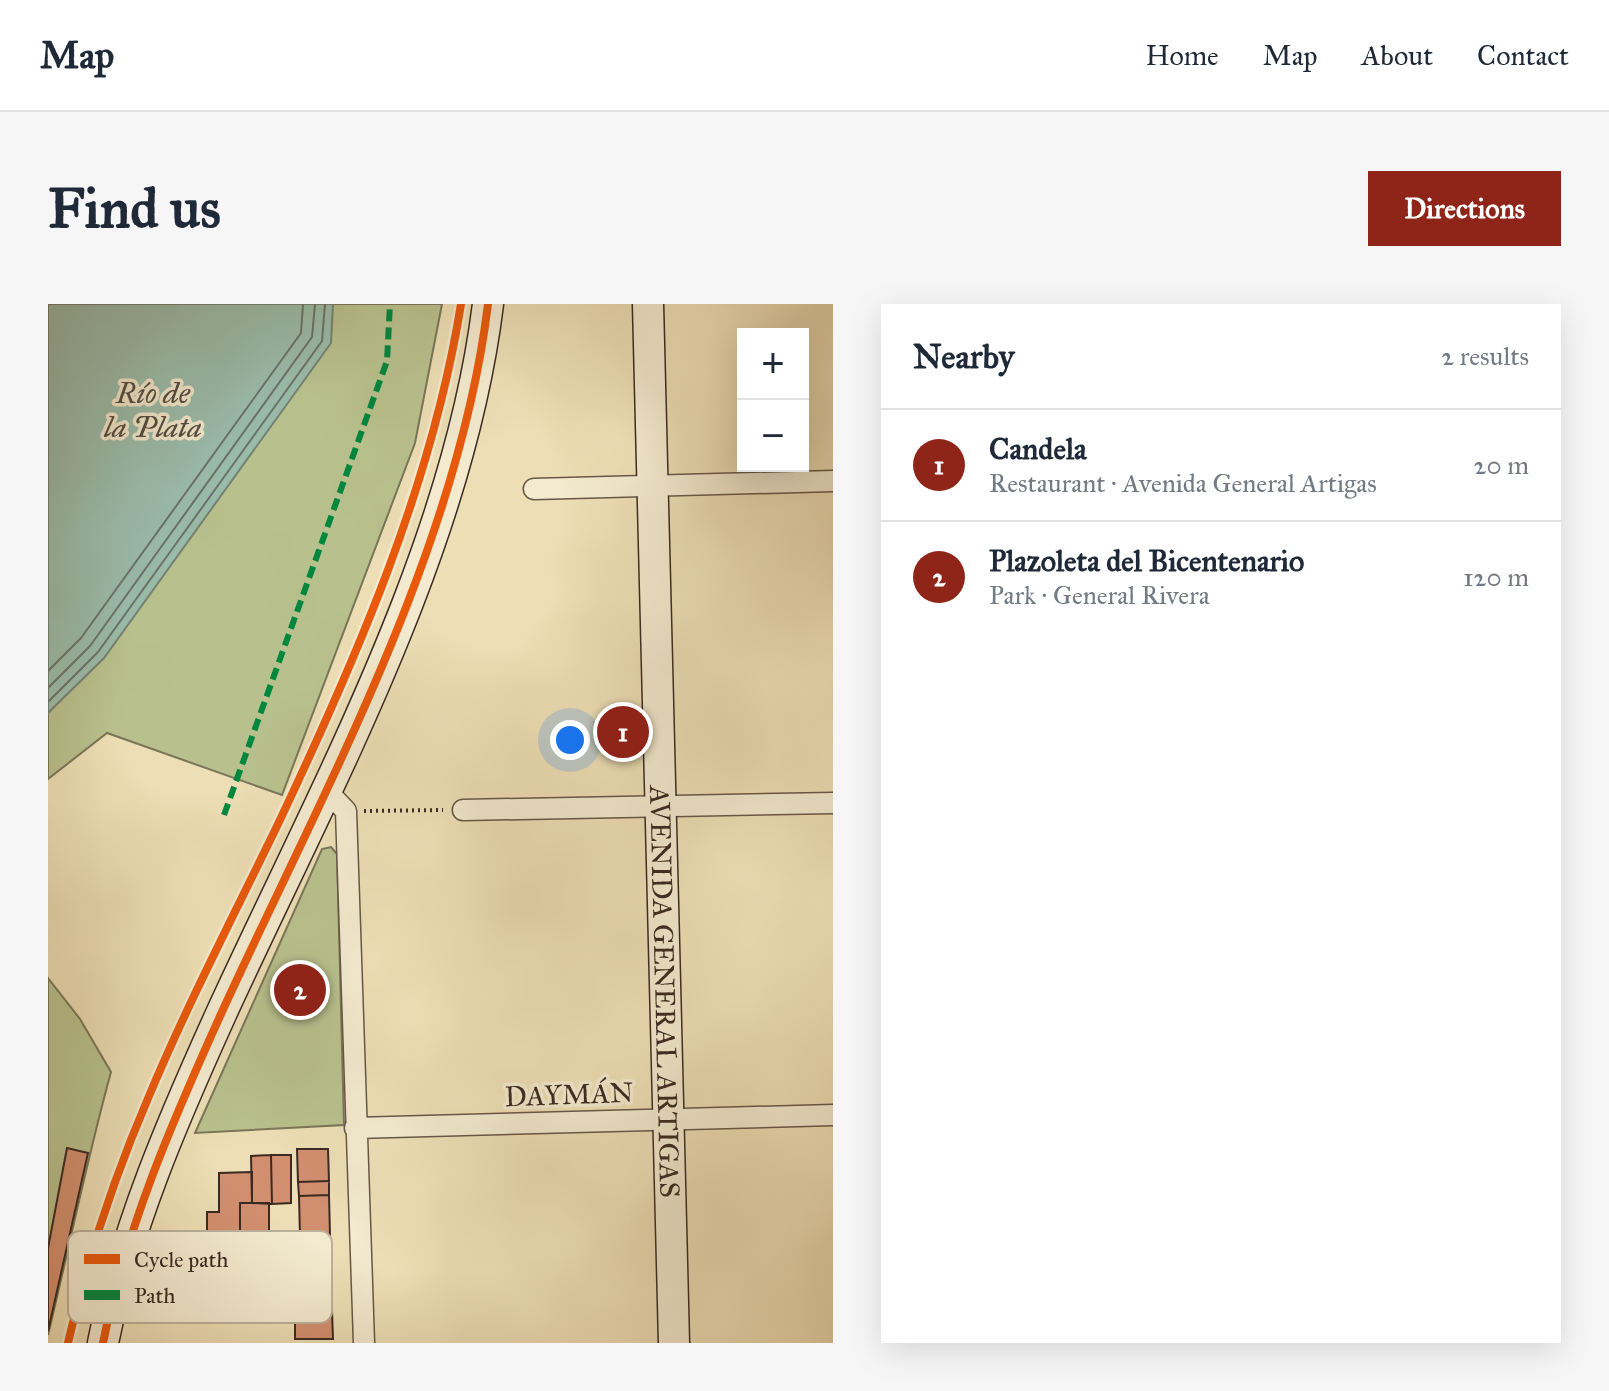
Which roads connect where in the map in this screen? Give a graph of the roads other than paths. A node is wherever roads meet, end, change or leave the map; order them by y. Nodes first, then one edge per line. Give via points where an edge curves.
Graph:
1 (488, 304) edge
2 (648, 304) edge
3 (833, 481) edge
4 (652, 485) junction
5 (534, 489) dead end
6 (336, 801) junction
7 (833, 803) edge
8 (661, 808) junction
9 (463, 810) road end
10 (833, 1115) edge
11 (668, 1119) junction
12 (355, 1128) junction
13 (134, 1231) edge
14 (108, 1323) edge
15 (103, 1343) edge
16 (364, 1343) edge
17 (674, 1343) edge

1 - 6 street via 468,408 430,539
2 - 4 street, AVENIDA GENERAL ARTIGAS
3 - 4 street
4 - 5 street
4 - 8 street, AVENIDA GENERAL ARTIGAS
6 - 12 street
6 - 13 street via 181,1103
7 - 8 street
8 - 9 street
8 - 11 street, AVENIDA GENERAL ARTIGAS
10 - 11 street, DAYMÁN
11 - 12 street, DAYMÁN
11 - 17 street, AVENIDA GENERAL ARTIGAS
12 - 16 street
14 - 15 street

